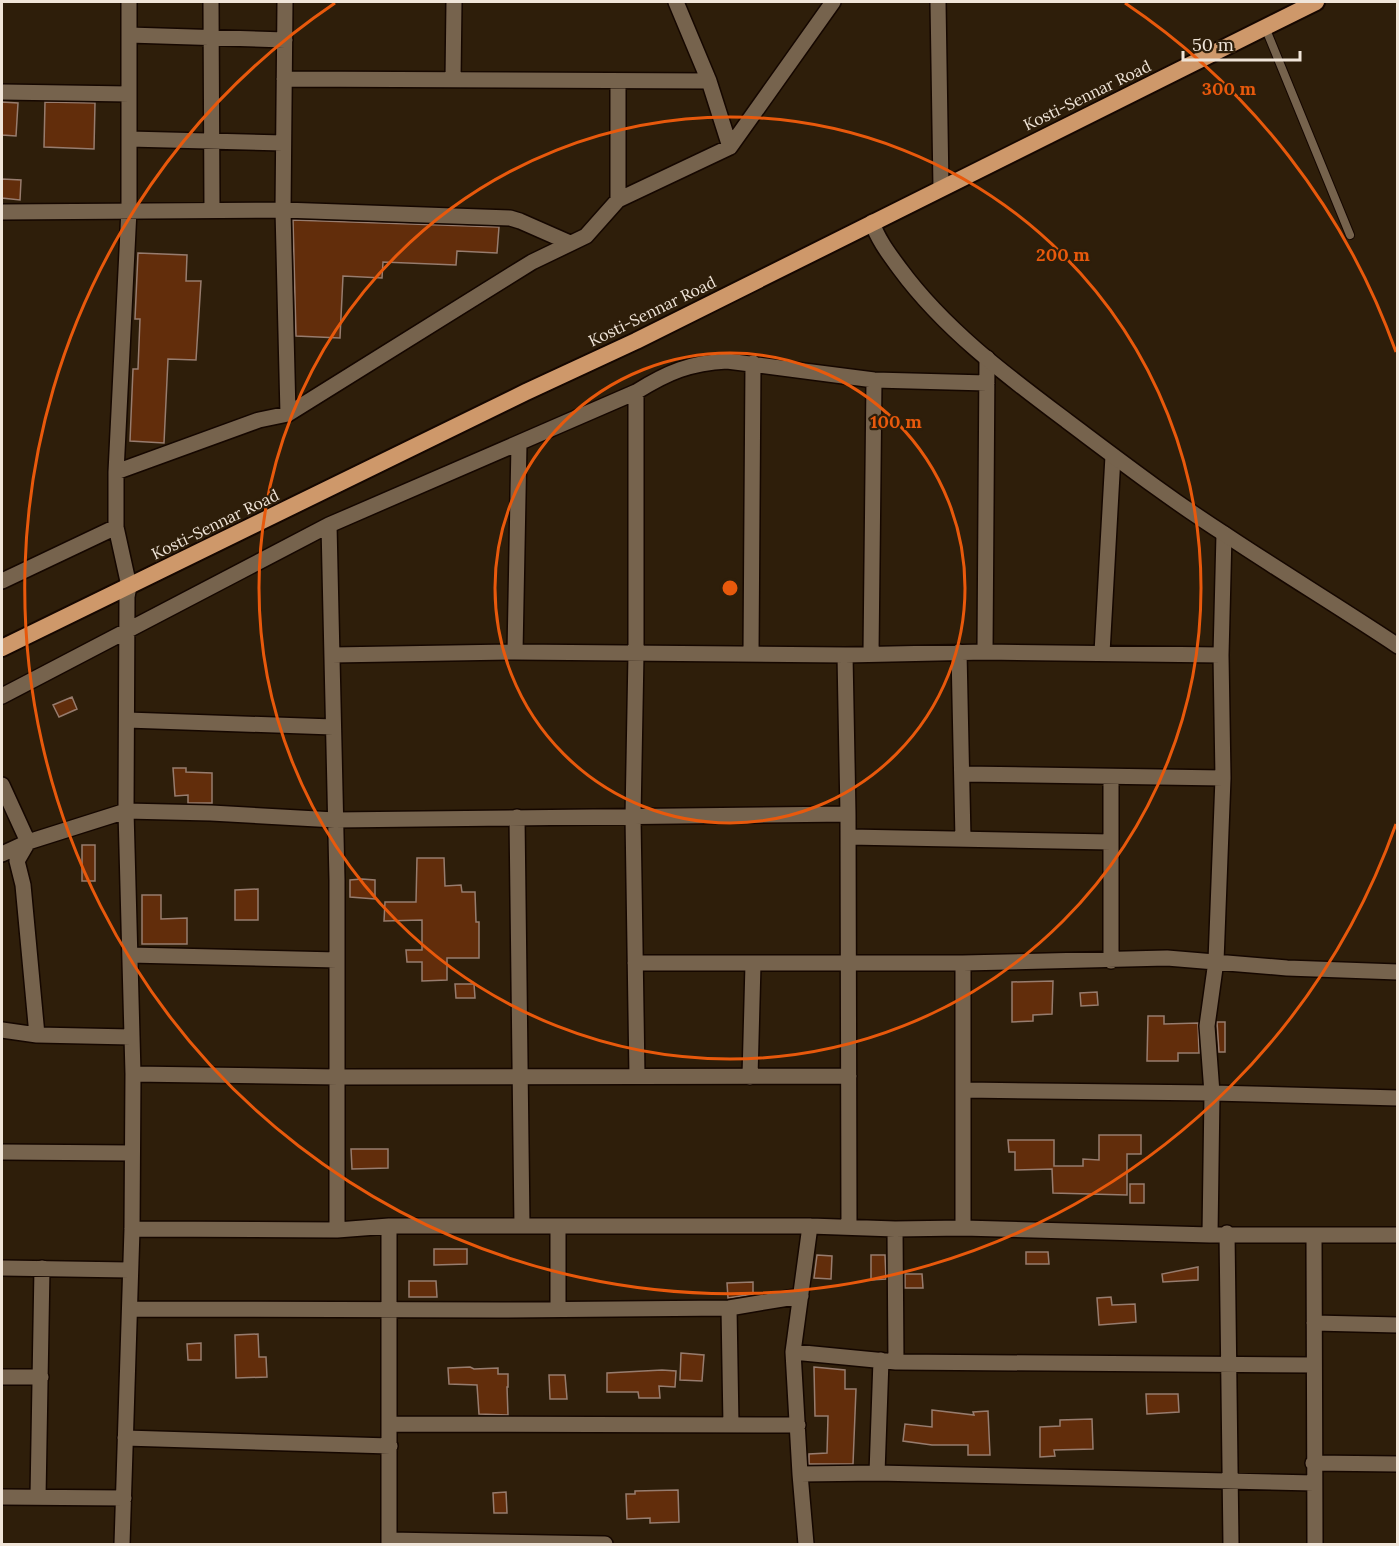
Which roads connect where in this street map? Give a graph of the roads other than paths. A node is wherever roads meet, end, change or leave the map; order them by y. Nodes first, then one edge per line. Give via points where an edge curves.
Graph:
1 (129, 2) edge
2 (211, 2) edge
3 (285, 2) edge
4 (454, 2) edge
5 (676, 2) edge
6 (833, 2) edge
7 (938, 2) edge
8 (1316, 2) edge
9 (1265, 27) junction
10 (129, 34) junction
11 (211, 38) junction
12 (285, 40) junction
13 (284, 79) junction
14 (453, 79) junction
15 (618, 81) junction
16 (709, 81) junction
17 (2, 92) edge
18 (129, 94) junction
19 (129, 139) junction
20 (212, 141) junction
21 (284, 143) junction
22 (730, 147) junction
23 (941, 188) junction
24 (618, 200) junction
25 (129, 210) junction
26 (212, 210) junction
27 (283, 210) junction
28 (2, 212) edge
29 (872, 222) junction
30 (1350, 235) dead end
31 (570, 243) junction
32 (987, 358) junction
33 (753, 363) junction
34 (874, 380) junction
35 (987, 383) junction
36 (636, 392) junction
37 (288, 414) junction
38 (519, 444) junction
39 (1113, 456) junction
40 (116, 472) junction
41 (329, 525) junction
42 (117, 527) junction
43 (1224, 534) junction
44 (2, 581) edge
45 (129, 586) junction
46 (127, 631) junction
47 (1398, 646) edge
48 (2, 648) edge
49 (515, 652) junction
50 (959, 652) junction
51 (985, 652) junction
52 (1102, 653) junction
53 (636, 654) junction
54 (752, 654) junction
55 (871, 654) junction
56 (332, 655) junction
57 (845, 655) junction
58 (1221, 655) junction
59 (2, 696) edge
60 (128, 720) junction
61 (333, 727) junction
62 (962, 774) junction
63 (1111, 777) junction
64 (1223, 778) junction
65 (2, 785) edge
66 (126, 811) junction
67 (848, 814) junction
68 (517, 817) junction
69 (633, 817) junction
70 (335, 820) junction
71 (849, 837) junction
72 (963, 839) junction
73 (28, 842) junction
74 (1111, 842) junction
75 (2, 854) edge
76 (130, 955) junction
77 (337, 960) junction
78 (1111, 961) junction
79 (1216, 961) junction
80 (635, 963) junction
81 (848, 963) junction
82 (963, 963) junction
83 (753, 964) junction
84 (1398, 972) edge
85 (2, 1030) edge
86 (37, 1035) junction
87 (131, 1038) junction
88 (133, 1074) junction
89 (521, 1076) junction
90 (637, 1076) junction
91 (849, 1076) junction
92 (338, 1077) junction
93 (750, 1077) junction
94 (964, 1090) junction
95 (1212, 1093) junction
96 (1398, 1098) edge
97 (2, 1152) edge
98 (131, 1153) junction
99 (389, 1226) junction
100 (522, 1226) junction
101 (558, 1226) junction
102 (810, 1226) junction
103 (849, 1226) junction
104 (963, 1228) junction
105 (132, 1229) junction
106 (895, 1229) junction
107 (337, 1230) junction
108 (1227, 1233) junction
109 (1210, 1235) junction
110 (1314, 1235) junction
111 (1398, 1236) edge
112 (2, 1268) edge
113 (42, 1268) junction
114 (129, 1270) junction
115 (801, 1296) junction
116 (729, 1308) junction
117 (130, 1309) junction
118 (558, 1309) junction
119 (389, 1310) junction
120 (1314, 1323) junction
121 (1398, 1324) edge
122 (793, 1352) junction
123 (888, 1361) junction
124 (1229, 1365) junction
125 (1314, 1365) junction
126 (2, 1377) edge
127 (41, 1377) junction
128 (390, 1424) junction
129 (731, 1425) junction
130 (798, 1425) junction
131 (125, 1438) junction
132 (390, 1446) junction
133 (1313, 1463) junction
134 (1398, 1464) edge
135 (877, 1473) junction
136 (800, 1474) junction
137 (1232, 1481) junction
138 (1314, 1483) junction
139 (2, 1497) edge
140 (38, 1497) junction
141 (124, 1497) junction
142 (389, 1542) edge
143 (122, 1545) edge
144 (605, 1545) edge
145 (806, 1545) edge
146 (1231, 1545) edge
147 (1315, 1545) edge

1 - 10 street
2 - 11 street
3 - 12 street
4 - 14 street
5 - 16 street
6 - 22 street
7 - 23 street
8 - 9 highway, Kosti-Sennar Road
9 - 23 highway, Kosti-Sennar Road
9 - 30 lane
10 - 11 street
10 - 18 street
11 - 12 street
11 - 20 street
12 - 13 street
13 - 14 street
13 - 21 street
14 - 15 street
15 - 16 street
15 - 24 street
16 - 22 street
17 - 18 street
18 - 19 street
19 - 20 street
19 - 25 street
20 - 21 street
20 - 26 street
21 - 27 street
22 - 24 street
23 - 29 highway, Kosti-Sennar Road
24 - 31 street via 588,234
25 - 26 street
25 - 28 street
25 - 40 street
26 - 27 street
27 - 31 street via 510,218
27 - 37 street
29 - 32 street via 878,238 925,300
29 - 45 highway, Kosti-Sennar Road via 636,341
31 - 37 street via 532,262
32 - 35 street
32 - 39 street
33 - 34 street
33 - 36 street via 705,362 688,366
33 - 54 street
34 - 35 street
34 - 55 street
35 - 51 street
36 - 38 street
36 - 53 street
37 - 40 street via 259,420
38 - 41 street
38 - 49 street
39 - 43 street
39 - 52 street
40 - 42 street
41 - 46 street
41 - 56 street
42 - 44 street
42 - 45 street
43 - 47 street
43 - 58 street
45 - 46 street
45 - 48 highway, Kosti-Sennar Road
46 - 59 street
46 - 60 street
49 - 53 street
49 - 56 street
50 - 51 street
50 - 55 street
50 - 62 street
51 - 52 street
52 - 58 street
53 - 54 street
53 - 69 street
54 - 57 street
55 - 57 street
56 - 61 street
57 - 67 street
58 - 64 street
60 - 61 street
60 - 66 street
61 - 70 street
62 - 63 street
62 - 72 street
63 - 64 street
63 - 74 street
64 - 79 street
65 - 73 street
66 - 70 street
66 - 73 street
66 - 76 street
67 - 69 street
67 - 71 street
68 - 69 street
68 - 70 street
68 - 89 street
69 - 80 street
70 - 77 street
71 - 72 street
71 - 81 street
72 - 74 street
73 - 75 street
73 - 86 street via 17,861 23,885
74 - 78 street
76 - 77 street
76 - 87 street
77 - 92 street
78 - 79 street
78 - 82 street
79 - 84 street via 1287,969
79 - 95 street via 1207,1026
80 - 83 street
80 - 90 street
81 - 82 street
81 - 83 street
81 - 91 street
82 - 94 street
83 - 93 street
85 - 86 street
86 - 87 street
87 - 88 street
88 - 92 street
88 - 98 street
89 - 90 street
89 - 92 street
89 - 100 street
90 - 93 street
91 - 93 street
91 - 103 street
92 - 107 street
94 - 95 street
94 - 104 street
95 - 96 street
95 - 109 street
97 - 98 street
98 - 105 street
99 - 100 street
99 - 107 street
99 - 119 street
100 - 101 street
101 - 102 street
101 - 118 street
102 - 103 street
102 - 115 street
103 - 106 street
104 - 106 street
104 - 109 street
105 - 107 street
105 - 114 street
106 - 123 street
108 - 109 street
108 - 110 street
108 - 124 street
110 - 111 street
110 - 120 street
112 - 113 street
113 - 114 street
113 - 127 street
114 - 117 street
115 - 116 street
115 - 122 street
116 - 118 street
116 - 129 street
117 - 119 street
117 - 131 street
118 - 119 street
119 - 128 street
120 - 121 street
120 - 125 street
122 - 123 street
122 - 130 street
123 - 124 street
123 - 135 street
124 - 125 street
124 - 137 street
125 - 133 street
126 - 127 street
127 - 140 street
128 - 129 street
128 - 132 street
129 - 130 street
130 - 136 street
131 - 132 street
131 - 141 street
132 - 142 street
133 - 134 street
133 - 138 street
135 - 136 street
135 - 137 street
136 - 145 street
137 - 138 street
137 - 146 street
138 - 147 street
139 - 140 street
140 - 141 street
141 - 143 street
142 - 144 street

